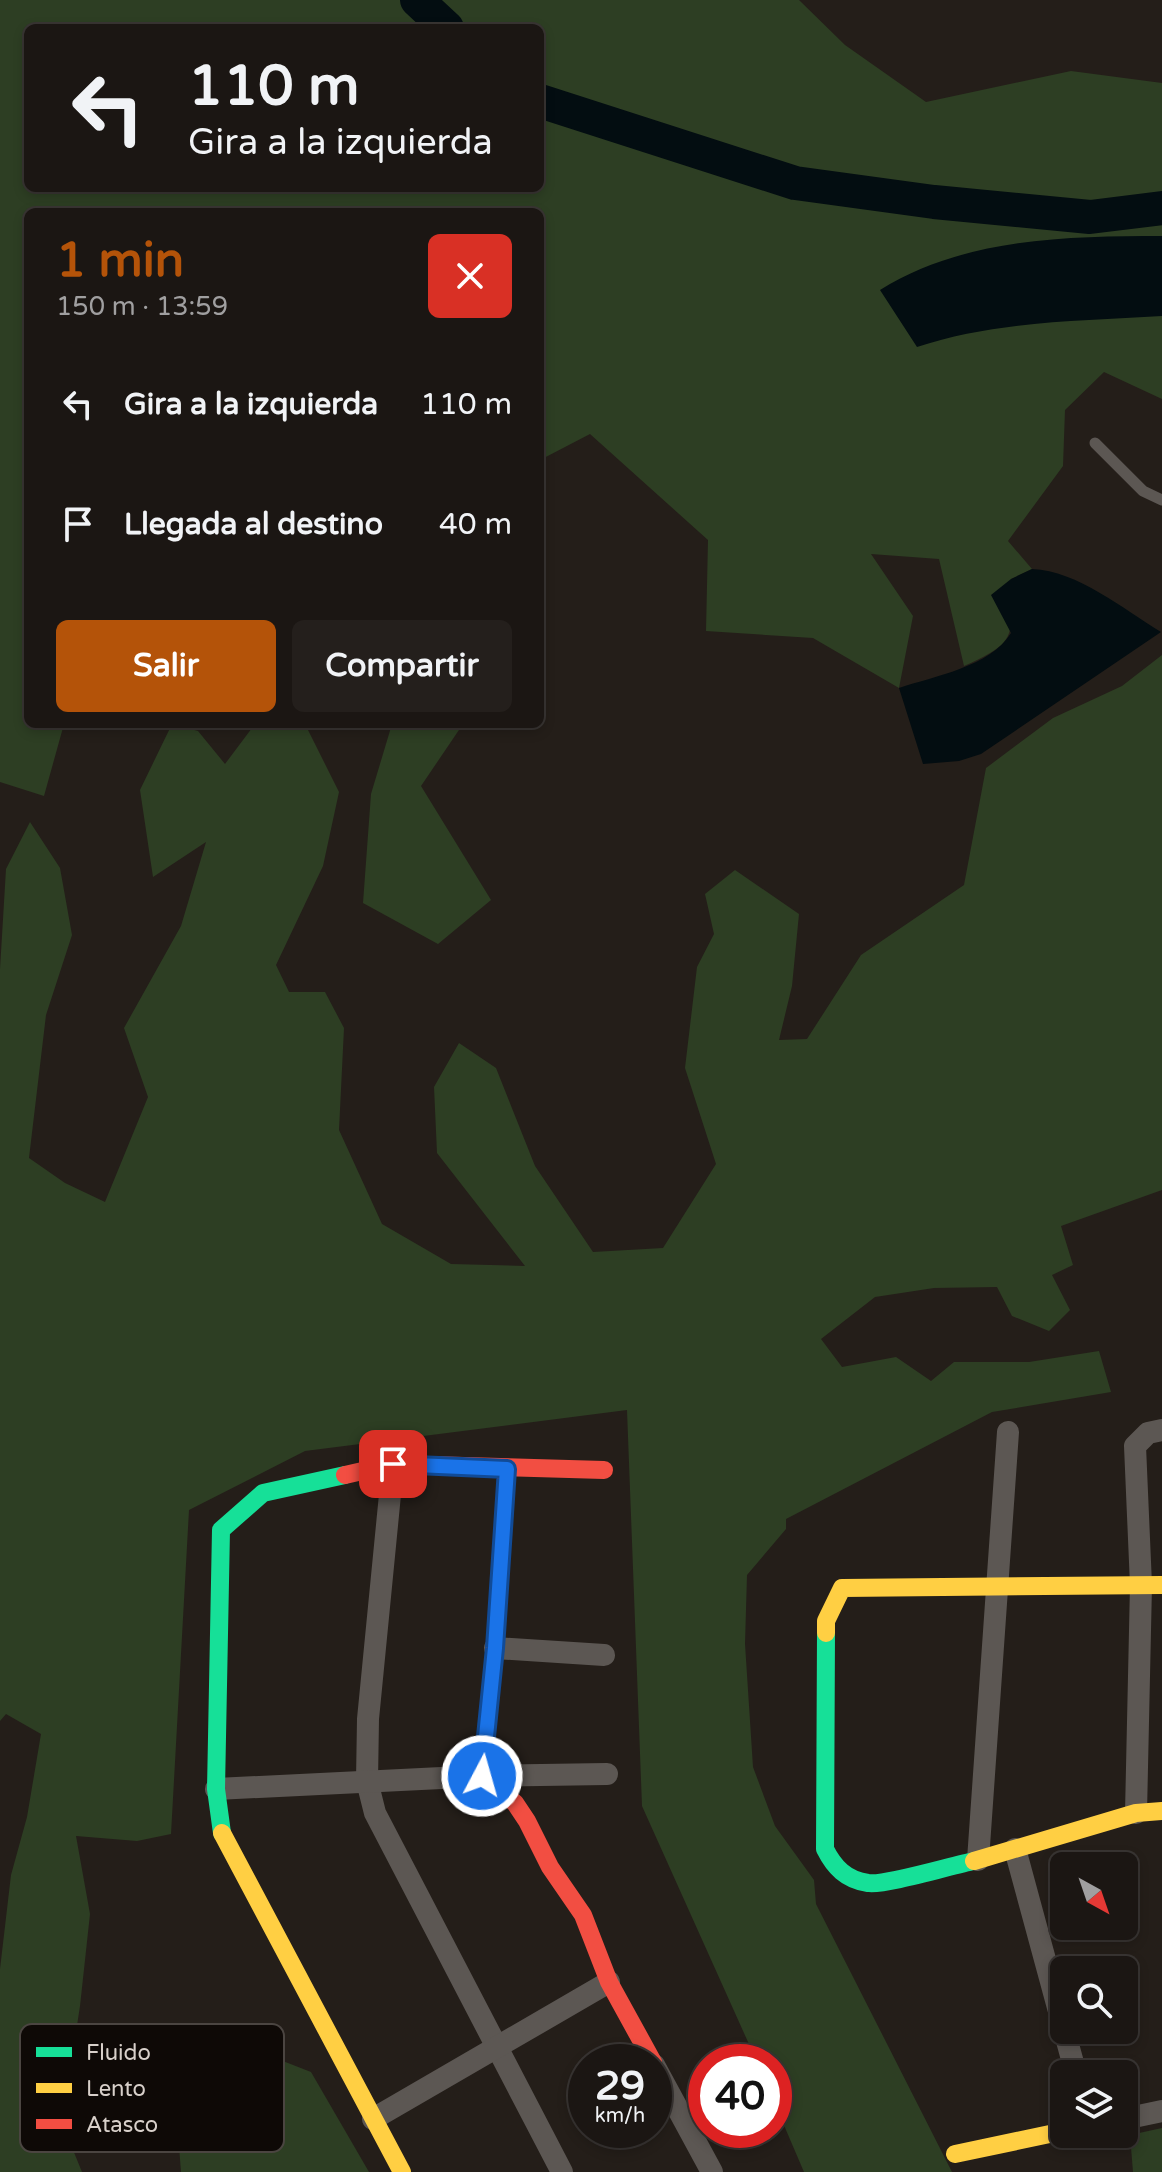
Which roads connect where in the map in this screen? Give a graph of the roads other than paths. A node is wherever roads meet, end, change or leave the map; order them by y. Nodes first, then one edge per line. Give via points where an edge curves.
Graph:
1 (1095, 443) dead end
2 (1162, 500) edge
3 (1162, 1430) edge
4 (1008, 1432) dead end
5 (393, 1464) junction
6 (507, 1469) junction
7 (604, 1470) dead end
8 (1152, 1585) edge
9 (997, 1586) junction
10 (495, 1648) junction
11 (604, 1655) dead end
12 (607, 1774) dead end
13 (482, 1776) junction
14 (368, 1783) junction
15 (216, 1789) junction
16 (1136, 1813) junction
17 (1161, 1814) edge
18 (1015, 1849) junction
19 (978, 1860) junction
20 (609, 1982) junction
21 (643, 2044) edge
22 (496, 2047) junction
23 (1072, 2060) edge
24 (672, 2098) edge
25 (1162, 2111) edge
26 (1138, 2116) edge
27 (373, 2119) junction
28 (1050, 2134) edge
29 (955, 2154) dead end
30 (402, 2172) edge
31 (562, 2172) edge
32 (712, 2172) edge

1 - 2 lane via 1143,491
3 - 8 street via 1148,1433 1135,1446
4 - 9 street
5 - 6 street
5 - 14 street via 368,1719
5 - 15 street via 263,1493 221,1530
6 - 7 street
6 - 10 street
8 - 9 street
8 - 16 street
9 - 19 street
9 - 19 street via 842,1588 826,1621 825,1849 833,1865 870,1884
10 - 11 street
10 - 13 street
12 - 13 street
13 - 14 street
13 - 20 street via 515,1803 527,1821 583,1915
14 - 15 street
14 - 22 street via 375,1813
15 - 27 street via 222,1832
16 - 17 street
16 - 18 street
18 - 19 street
18 - 23 street
20 - 21 street
20 - 22 street
22 - 27 street
22 - 31 street
24 - 32 street
25 - 26 street
27 - 30 street
28 - 29 street

